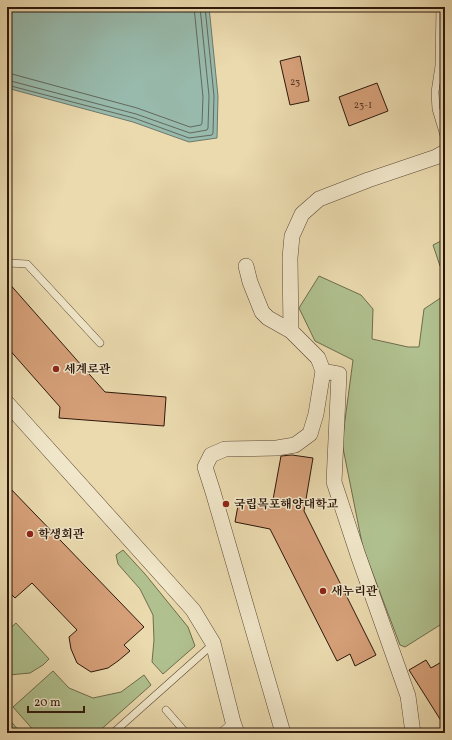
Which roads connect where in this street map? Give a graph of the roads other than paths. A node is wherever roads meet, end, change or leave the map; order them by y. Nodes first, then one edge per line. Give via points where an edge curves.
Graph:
1 (440, 7) edge
2 (445, 139) edge
3 (445, 152) edge
4 (7, 264) edge
5 (246, 266) dead end
6 (290, 331) junction
7 (100, 343) dead end
8 (323, 371) junction
9 (7, 403) edge
10 (213, 643) junction
11 (166, 710) dead end
12 (235, 727) edge
13 (113, 733) edge
14 (186, 733) edge
15 (220, 733) edge
16 (282, 733) edge
17 (413, 733) edge

1 - 2 lane via 439,66 435,92 436,109
3 - 6 street via 319,199 302,214 292,236
4 - 7 lane via 27,264
5 - 6 street via 262,312
6 - 8 street via 318,358
8 - 16 street via 310,434 295,445 225,449 211,455 205,467
8 - 17 street via 339,374 334,482 408,696
9 - 10 street via 193,610
10 - 12 street
10 - 13 lane
11 - 14 lane
12 - 15 lane

